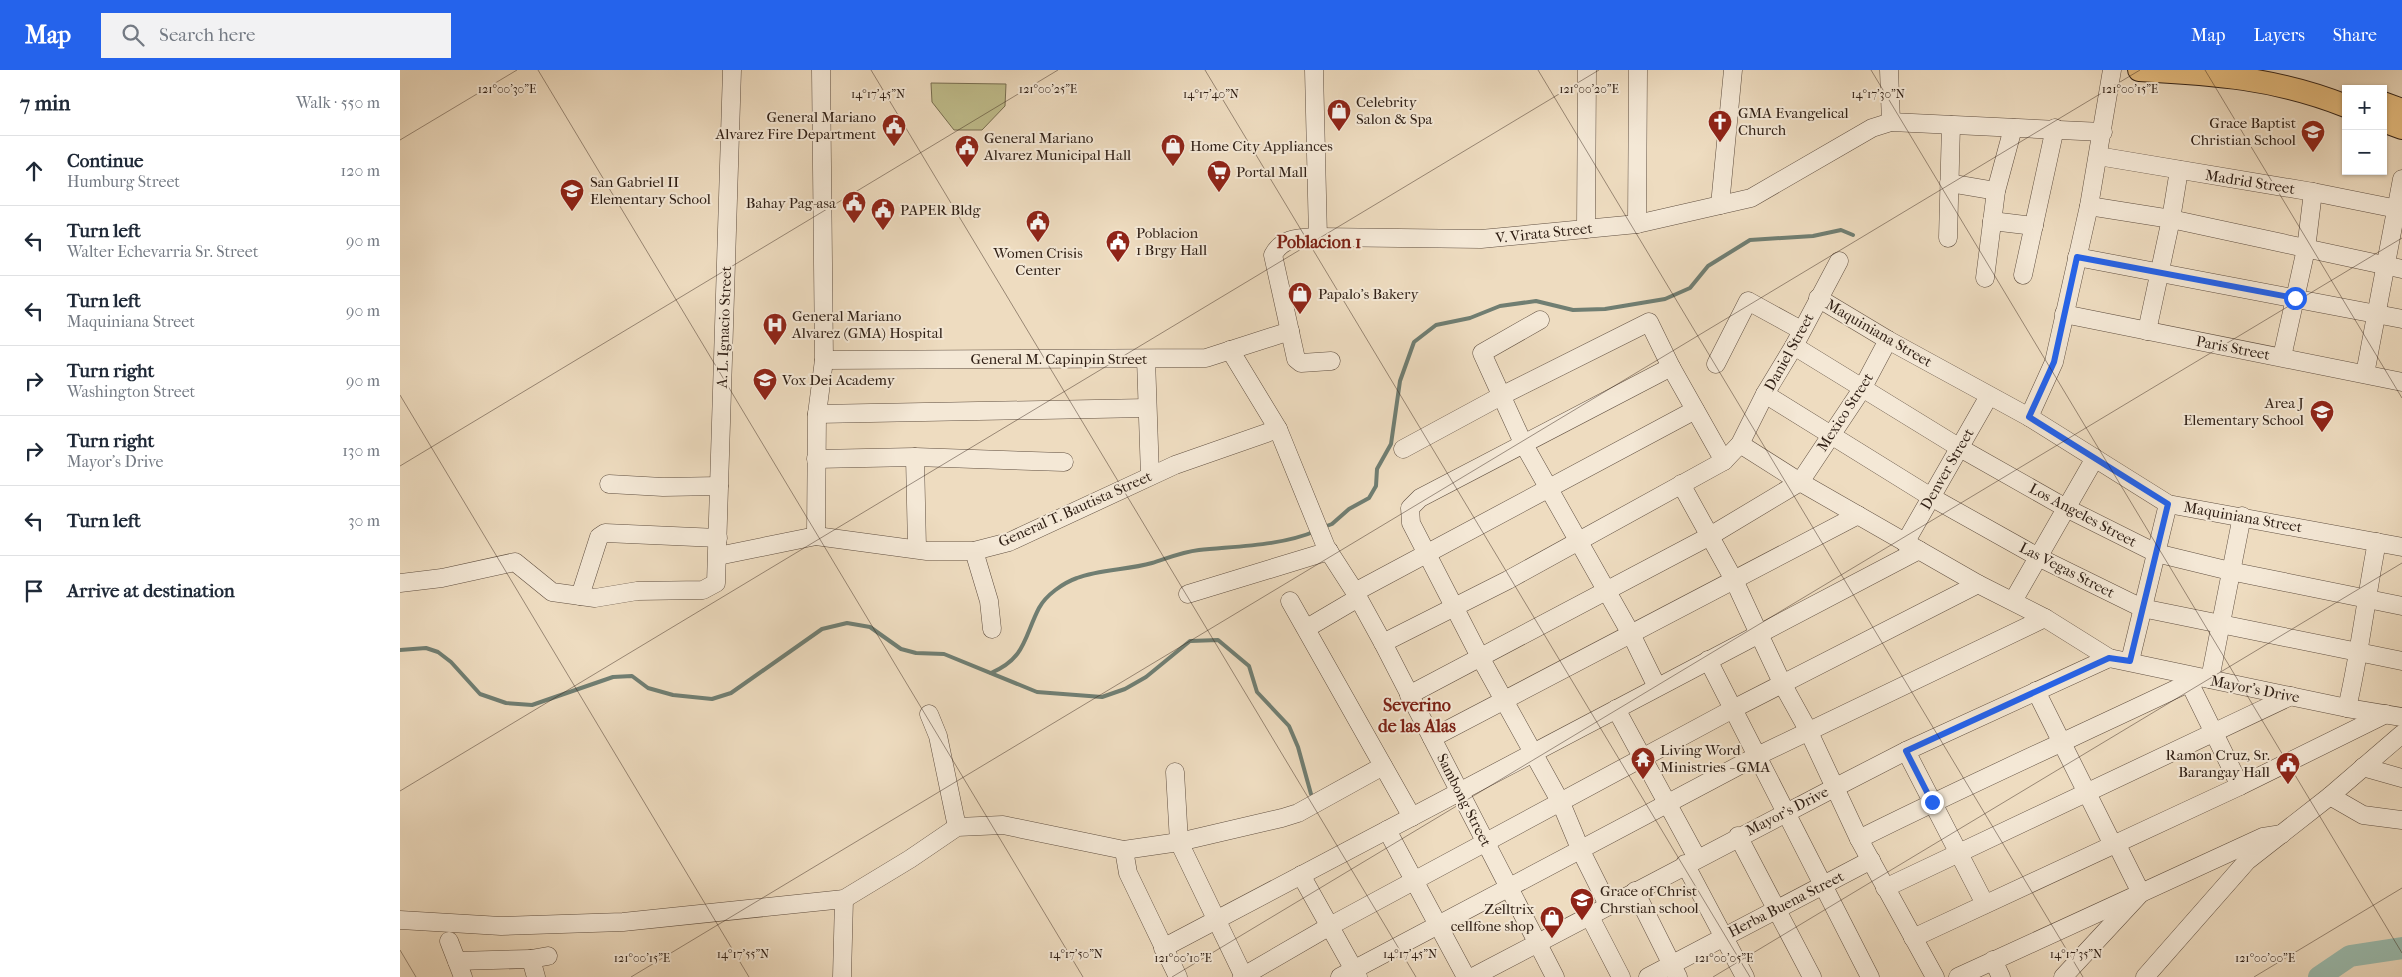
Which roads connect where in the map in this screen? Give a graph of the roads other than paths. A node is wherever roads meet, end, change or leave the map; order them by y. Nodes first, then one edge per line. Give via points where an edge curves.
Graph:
1 (732, 70) edge
2 (820, 70) edge
3 (1314, 70) edge
4 (1587, 70) edge
5 (1638, 70) edge
6 (1733, 70) edge
7 (1889, 70) edge
8 (2112, 70) edge
9 (2140, 70) edge
10 (2278, 70) edge
11 (2162, 71) edge
12 (2342, 89) edge
13 (2342, 105) edge
14 (1890, 122) junction
15 (1951, 125) junction
16 (2013, 128) junction
17 (2055, 128) junction
18 (2103, 132) junction
19 (2098, 156) junction
20 (2179, 170) junction
21 (2402, 179) edge
22 (1949, 183) junction
23 (1996, 191) junction
24 (2313, 192) junction
25 (1720, 205) junction
26 (2088, 206) junction
27 (2399, 210) edge
28 (2171, 219) junction
29 (1992, 221) junction
30 (1637, 224) junction
31 (2034, 226) junction
32 (1586, 229) junction
33 (1318, 237) junction
34 (1948, 238) dead end
35 (2306, 249) junction
36 (2077, 257) junction
37 (1839, 260) dead end
38 (2394, 267) edge
39 (2158, 274) junction
40 (2023, 275) dead end
41 (1985, 278) dead end
42 (1818, 298) junction
43 (2295, 298) junction
44 (2064, 314) junction
45 (2376, 315) junction
46 (2402, 319) edge
47 (1540, 320) dead end
48 (1290, 331) junction
49 (2147, 331) junction
50 (1798, 338) junction
51 (1888, 340) junction
52 (1230, 350) junction
53 (2282, 357) junction
54 (1146, 359) junction
55 (824, 360) junction
56 (1330, 361) dead end
57 (1716, 364) dead end
58 (1671, 367) junction
59 (2365, 374) junction
60 (2402, 382) edge
61 (1862, 390) junction
62 (1765, 394) junction
63 (1501, 396) junction
64 (1989, 396) junction
65 (1147, 408) junction
66 (1695, 410) junction
67 (817, 414) junction
68 (2029, 417) junction
69 (1278, 429) junction
70 (1830, 436) junction
71 (1523, 443) junction
72 (1740, 444) junction
73 (1960, 448) junction
74 (1403, 449) dead end
75 (915, 456) junction
76 (2095, 458) junction
77 (816, 459) junction
78 (1724, 461) junction
79 (1064, 462) dead end
80 (1150, 476) junction
81 (1800, 482) junction
82 (609, 484) dead end
83 (1681, 484) junction
84 (719, 486) junction
85 (1550, 489) junction
86 (1931, 497) junction
87 (2168, 504) junction
88 (2066, 508) junction
89 (1858, 516) junction
90 (2242, 516) junction
91 (816, 536) junction
92 (1710, 536) junction
93 (718, 538) junction
94 (1578, 540) junction
95 (2377, 542) junction
96 (1912, 546) junction
97 (2402, 547) edge
98 (917, 548) junction
99 (1328, 549) junction
100 (974, 551) junction
101 (2156, 553) junction
102 (1427, 554) junction
103 (718, 556) junction
104 (2038, 557) junction
105 (2230, 572) junction
106 (1734, 580) junction
107 (400, 583) edge
108 (1978, 584) junction
109 (1607, 590) junction
110 (1188, 594) dead end
111 (1357, 595) junction
112 (580, 596) junction
113 (2366, 598) junction
114 (1290, 601) dead end
115 (2013, 601) junction
116 (2402, 606) edge
117 (1454, 608) junction
118 (2142, 608) junction
119 (2045, 618) junction
120 (2221, 624) junction
121 (992, 628) dead end
122 (1307, 628) junction
123 (1631, 634) junction
124 (1759, 634) junction
125 (1384, 643) junction
126 (2360, 651) junction
127 (1480, 657) junction
128 (2109, 658) junction
129 (1708, 660) junction
130 (2402, 660) edge
131 (2130, 661) junction
132 (2199, 680) junction
133 (1783, 685) junction
134 (1657, 687) junction
135 (2036, 691) junction
136 (1409, 695) junction
137 (2291, 696) junction
138 (1505, 700) junction
139 (2348, 708) junction
140 (1616, 709) junction
141 (1733, 709) junction
142 (929, 714) dead end
143 (2394, 716) edge
144 (1808, 730) junction
145 (2214, 732) junction
146 (2402, 734) edge
147 (1432, 738) junction
148 (2062, 743) junction
149 (1906, 751) junction
150 (1534, 752) junction
151 (1757, 756) junction
152 (1643, 758) junction
153 (1383, 766) junction
154 (2363, 767) junction
155 (1174, 772) dead end
156 (2402, 778) edge
157 (2240, 786) junction
158 (1834, 788) junction
159 (1459, 792) junction
160 (2087, 792) junction
161 (2330, 796) junction
162 (1932, 802) junction
163 (1561, 803) junction
164 (1668, 804) junction
165 (1786, 812) junction
166 (1412, 817) junction
167 (2402, 820) edge
168 (956, 827) junction
169 (1387, 830) junction
170 (2282, 834) junction
171 (1738, 836) junction
172 (1859, 839) junction
173 (1179, 842) junction
174 (1486, 843) junction
175 (2114, 844) junction
176 (1124, 850) junction
177 (1580, 851) junction
178 (1958, 853) junction
179 (1871, 860) junction
180 (1691, 861) junction
181 (1301, 875) junction
182 (1415, 880) junction
183 (1823, 885) junction
184 (1509, 887) junction
185 (1885, 888) junction
186 (1635, 891) junction
187 (2141, 893) junction
188 (844, 899) junction
189 (1986, 904) junction
190 (1608, 905) junction
191 (1777, 908) junction
192 (1589, 915) junction
193 (400, 920) edge
194 (1216, 921) junction
195 (1438, 924) junction
196 (1330, 926) junction
197 (1723, 936) junction
198 (1913, 938) junction
199 (449, 941) dead end
200 (1537, 942) junction
201 (1163, 948) junction
202 (1993, 960) junction
203 (460, 969) edge
204 (1675, 971) edge
205 (1351, 975) edge
206 (1483, 975) edge
207 (536, 977) edge
208 (842, 977) edge
209 (1178, 977) edge
210 (1243, 977) edge
211 (1466, 977) edge
212 (1555, 977) edge
213 (1621, 977) edge
214 (1648, 977) edge
215 (1745, 977) edge
216 (1812, 977) edge
217 (1870, 977) edge
218 (1935, 977) edge
219 (1958, 977) edge
220 (2001, 977) edge
221 (2063, 977) edge
222 (2145, 977) edge

1 - 84 street, A. L. Ignacio Street
2 - 55 street
3 - 33 street
4 - 32 street
5 - 30 street
6 - 25 street
7 - 14 street
8 - 18 street
9 - 11 main road
10 - 12 main road
11 - 13 main road via 2247,78 2282,85
14 - 15 street
14 - 25 street, V. Virata Street via 1872,128 1751,198
15 - 16 street
15 - 22 street
16 - 17 street
16 - 23 street
17 - 18 street
17 - 31 street
18 - 19 street
19 - 20 street, Madrid Street
19 - 26 street
20 - 24 street, Madrid Street
20 - 28 street
21 - 27 street
22 - 23 street
22 - 34 street
23 - 29 street
24 - 27 street, Madrid Street
24 - 35 street
25 - 30 street, V. Virata Street
26 - 28 street
26 - 36 street
27 - 38 street
28 - 35 street
28 - 39 street
29 - 31 street
29 - 41 street
30 - 32 street, V. Virata Street
31 - 40 street
32 - 33 street, V. Virata Street via 1481,239
33 - 48 street, V. Virata Street via 1291,239 1279,245 1273,255
35 - 38 street
35 - 43 street
36 - 39 street
36 - 44 street
37 - 42 street, Daniel Street
38 - 45 street
39 - 43 street
39 - 49 street
42 - 50 street, Daniel Street
42 - 51 street, Maquiniana Street
43 - 45 street
43 - 53 street
44 - 49 street, Paris Street
44 - 68 street via 2054,362
45 - 46 street
45 - 59 street
47 - 63 street via 1482,353
48 - 52 street, General M. Capinpin Street
48 - 56 street, V. Virata Street via 1298,362
49 - 53 street, Paris Street
50 - 57 street, Los Angeles Street via 1748,302
50 - 61 street, Los Angeles Street
50 - 62 street, Daniel Street
51 - 61 street, Mexico Street
51 - 64 street, Maquiniana Street
52 - 54 street, General M. Capinpin Street via 1206,358
52 - 69 street, Sambong Street
53 - 59 street, Paris Street
54 - 55 street, General M. Capinpin Street
54 - 65 street
55 - 67 street
58 - 63 street via 1649,322
58 - 66 street
58 - 71 street
59 - 60 street, Paris Street
61 - 70 street, Mexico Street
61 - 73 street, Los Angeles Street
62 - 70 street, Las Vegas Street
62 - 72 street, Daniel Street
63 - 71 street
63 - 74 street
64 - 68 street, Maquiniana Street
64 - 73 street, Denver Street
65 - 67 street
65 - 80 street
66 - 78 street
66 - 85 street
67 - 77 street
68 - 76 street, Maquiniana Street
69 - 80 street, General T. Bautista Street
69 - 99 street, Sambong Street
70 - 81 street, Mexico Street
70 - 86 street, Las Vegas Street
71 - 85 street
71 - 102 street via 1414,502 1409,514
72 - 78 street, Daniel Street
72 - 81 street, Mayor's Drive
73 - 86 street, Denver Street
73 - 88 street, Los Angeles Street
75 - 77 street
75 - 79 street
75 - 98 street
76 - 87 street, Maquiniana Street
76 - 88 street
77 - 91 street
78 - 83 street, Daniel Street
80 - 100 street, General T. Bautista Street via 1009,542
81 - 89 street, Mayor's Drive
81 - 92 street
82 - 84 street
83 - 92 street
83 - 94 street, Daniel Street
84 - 93 street, A. L. Ignacio Street
85 - 94 street
85 - 102 street
86 - 96 street, Denver Street
86 - 104 street, Las Vegas Street
87 - 90 street, Maquiniana Street
87 - 101 street
88 - 101 street, Los Angeles Street
88 - 104 street
89 - 96 street, Mayor's Drive
89 - 106 street
90 - 95 street, Maquiniana Street
90 - 105 street
91 - 98 street, General T. Bautista Street
91 - 103 street, General T. Bautista Street
92 - 106 street
92 - 109 street
93 - 103 street, A. L. Ignacio Street
93 - 112 street via 606,533 599,537
94 - 109 street
94 - 117 street, Daniel Street
95 - 97 street, Maquiniana Street
95 - 113 street
96 - 108 street, Mayor's Drive
96 - 124 street
98 - 100 street, General T. Bautista Street
99 - 110 street
99 - 111 street, Sambong Street
100 - 121 street via 989,601
101 - 105 street, Los Angeles Street
101 - 118 street
102 - 111 street
102 - 117 street
103 - 112 street, A. L. Ignacio Street via 716,583 703,590 636,591 595,598
104 - 115 street
104 - 118 street, Las Vegas Street
105 - 113 street, Los Angeles Street
105 - 120 street
106 - 123 street
106 - 124 street
107 - 112 street via 442,578 515,562 552,592
108 - 115 street, Mayor's Drive
108 - 133 street
109 - 123 street
109 - 127 street
111 - 122 street
111 - 125 street, Sambong Street
113 - 116 street, Los Angeles Street
113 - 126 street
114 - 122 street
115 - 119 street, Mayor's Drive
117 - 125 street, Daniel Street
117 - 127 street
118 - 120 street, Las Vegas Street
118 - 131 street
119 - 128 street, Mayor's Drive
119 - 144 street
120 - 126 street, Las Vegas Street
120 - 132 street
122 - 153 street
123 - 134 street
123 - 138 street
124 - 129 street
124 - 133 street
125 - 136 street, Sambong Street
126 - 130 street, Las Vegas Street
126 - 139 street
127 - 136 street
127 - 138 street
128 - 131 street, Mayor's Drive
128 - 135 street, Mayor's Drive
129 - 134 street
129 - 141 street
131 - 132 street, Mayor's Drive
132 - 137 street, Mayor's Drive
132 - 145 street
132 - 148 street
133 - 141 street
133 - 144 street
134 - 140 street
135 - 148 street
135 - 149 street, Mayor's Drive
136 - 147 street, Sambong Street
137 - 139 street, Mayor's Drive
137 - 145 street
138 - 147 street
138 - 150 street
139 - 143 street, Mayor's Drive
140 - 150 street
140 - 152 street
141 - 151 street
141 - 152 street
142 - 168 street via 943,754
143 - 157 street
144 - 151 street
144 - 158 street
145 - 157 street
145 - 160 street
146 - 154 street
147 - 159 street, Sambong Street
148 - 160 street
148 - 162 street
149 - 158 street, Mayor's Drive
149 - 162 street
150 - 159 street
150 - 163 street
151 - 164 street
151 - 165 street
152 - 163 street
152 - 164 street
153 - 166 street
153 - 173 street via 1298,813
154 - 156 street
154 - 161 street
155 - 173 street
157 - 175 street
158 - 165 street, Mayor's Drive
158 - 172 street
159 - 166 street
159 - 174 street, Sambong Street
160 - 175 street
160 - 178 street
161 - 167 street via 2363,815
161 - 170 street
162 - 172 street
162 - 178 street
163 - 174 street
163 - 177 street
164 - 177 street
164 - 180 street
165 - 171 street, Mayor's Drive
165 - 183 street
166 - 169 street
168 - 176 street via 1003,825
168 - 188 street
169 - 181 street
169 - 182 street
170 - 187 street via 2268,835
170 - 222 street via 2247,861
171 - 180 street, Mayor's Drive
171 - 191 street
172 - 179 street
173 - 176 street
173 - 194 street
174 - 182 street
174 - 184 street, Sambong Street
175 - 187 street
175 - 189 street
176 - 201 street via 1128,873
177 - 184 street
177 - 190 street
178 - 185 street
178 - 189 street
179 - 183 street, Herba Buena Street
179 - 185 street
180 - 186 street, Mayor's Drive
180 - 197 street
181 - 194 street
181 - 196 street
182 - 195 street
182 - 196 street
183 - 191 street, Herba Buena Street
183 - 217 street
184 - 195 street
184 - 200 street, Sambong Street
185 - 198 street
186 - 190 street, Mayor's Drive
186 - 204 street
187 - 202 street
187 - 221 street
188 - 193 street via 622,922 501,926
188 - 208 street
189 - 198 street
190 - 192 street, Mayor's Drive
191 - 197 street, Herba Buena Street
191 - 216 street
192 - 200 street, Mayor's Drive
192 - 213 street
194 - 201 street
194 - 210 street
195 - 205 street
195 - 211 street
196 - 205 street
196 - 210 street
197 - 204 street, Herba Buena Street
197 - 215 street
198 - 218 street
199 - 203 street
200 - 206 street, Mayor's Drive
200 - 212 street, Sambong Street
201 - 209 street
202 - 219 street
202 - 220 street
203 - 207 street via 539,958
204 - 214 street, Herba Buena Street

